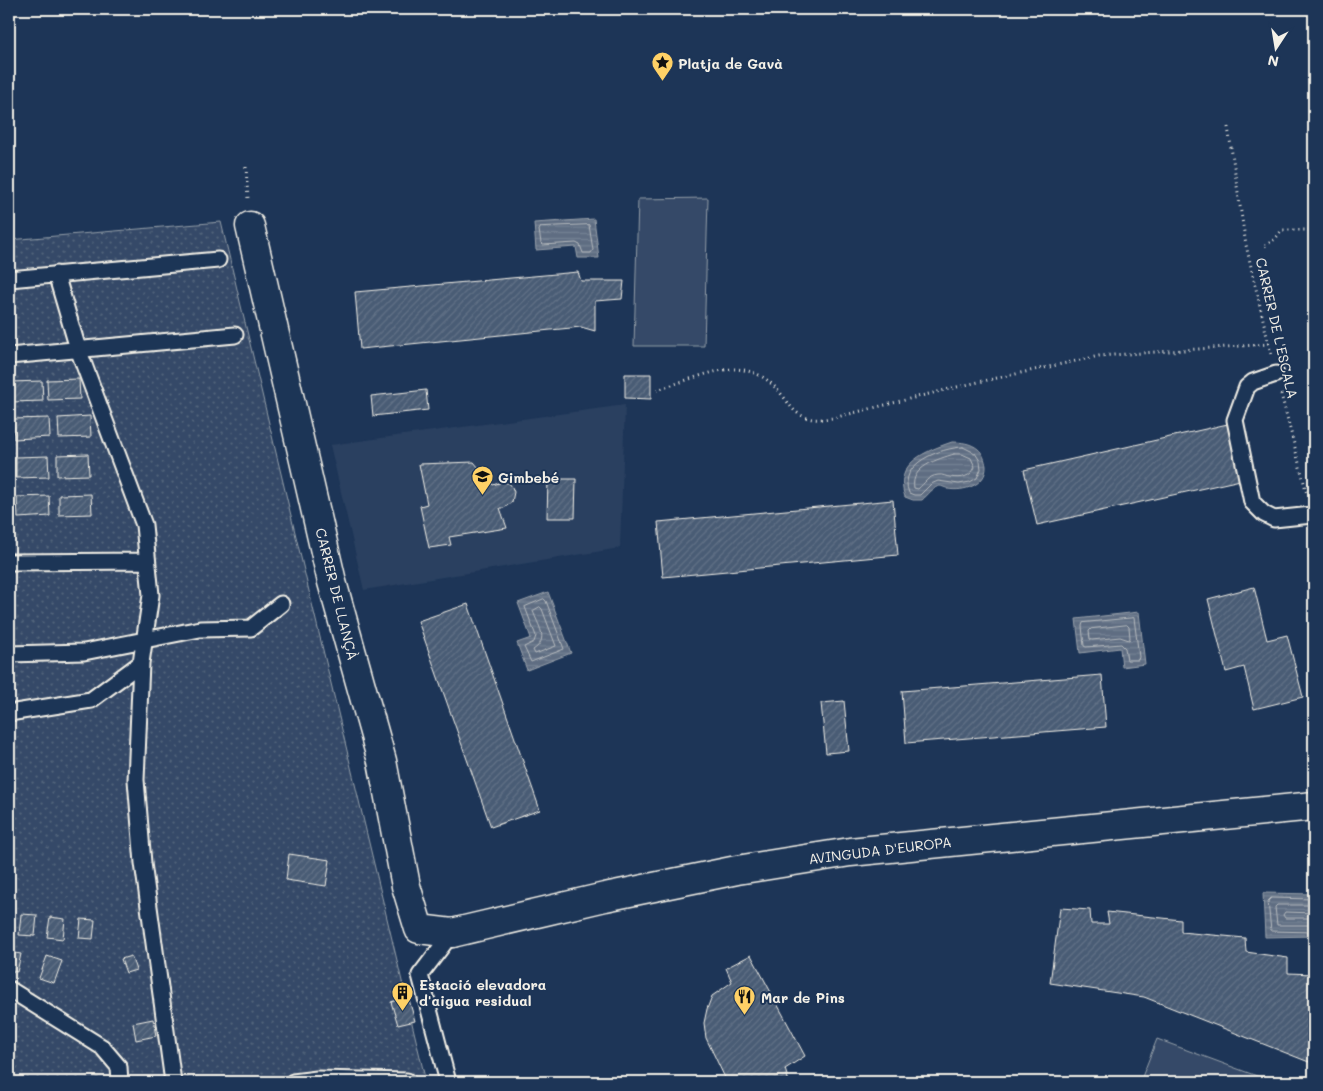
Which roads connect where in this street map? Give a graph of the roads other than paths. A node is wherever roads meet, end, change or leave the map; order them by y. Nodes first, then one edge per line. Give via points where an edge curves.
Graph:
1 (250, 226) dead end
2 (218, 260) dead end
3 (56, 274) junction
4 (9, 279) edge
5 (235, 335) dead end
6 (78, 350) junction
7 (9, 356) edge
8 (1276, 374) road end
9 (1312, 515) road end
10 (148, 560) junction
11 (9, 562) edge
12 (281, 604) dead end
13 (145, 639) junction
14 (9, 654) edge
15 (141, 663) junction
16 (9, 713) edge
17 (1314, 806) edge
18 (452, 934) junction
19 (9, 989) edge
20 (407, 1080) dead end
21 (120, 1082) edge
22 (173, 1082) edge
23 (293, 1082) edge
24 (448, 1082) edge

1 - 18 street, CARRER DE LLANÇÀ via 332,582 382,761 406,886 419,929
2 - 3 lane
3 - 4 lane
3 - 6 lane
5 - 6 lane
6 - 7 lane
6 - 10 lane via 144,525
8 - 9 lane via 1247,387 1235,420 1252,502 1274,519
10 - 11 lane
10 - 13 lane via 151,595
12 - 13 lane via 251,628 200,628
13 - 14 lane via 84,652
13 - 15 lane
15 - 16 lane via 91,700
15 - 22 lane via 136,780 143,862
17 - 18 street, AVINGUDA D'EUROPA via 850,852 737,870 605,897
18 - 24 lane via 420,975
19 - 21 lane via 102,1047 119,1067
20 - 23 lane via 317,1079

